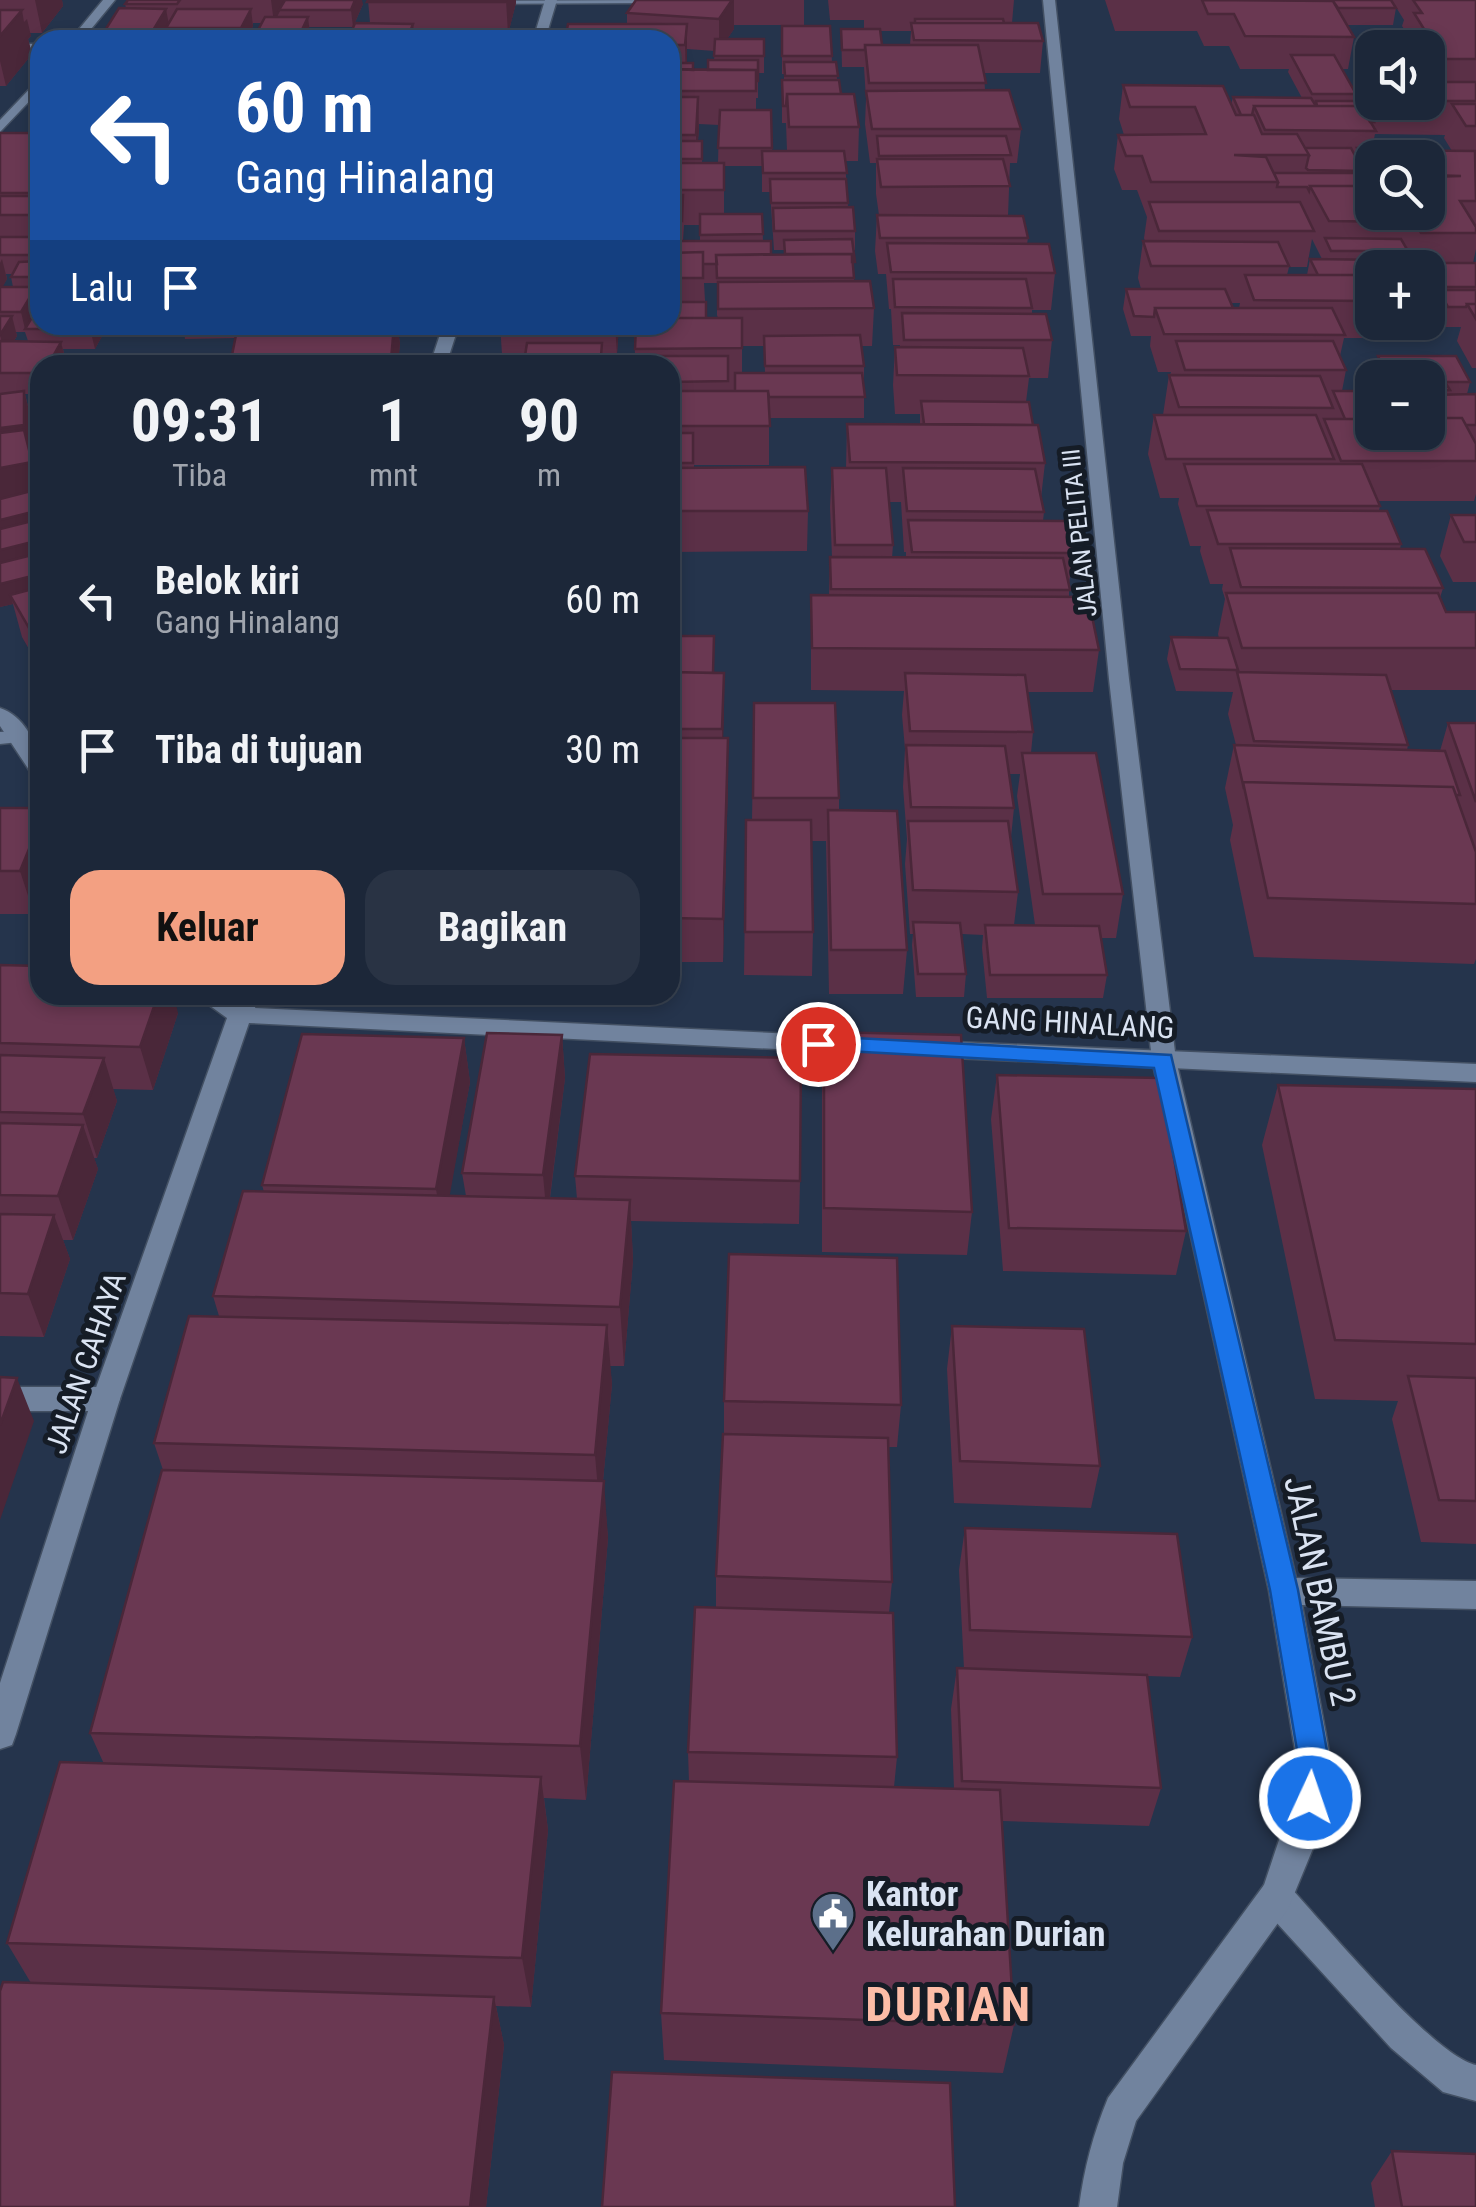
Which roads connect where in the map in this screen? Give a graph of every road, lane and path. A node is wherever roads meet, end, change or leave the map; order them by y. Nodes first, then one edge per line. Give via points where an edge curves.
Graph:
1 (109, 0) edge
2 (650, 0) edge
3 (1050, 0) edge
4 (471, 1) edge
5 (551, 1) edge
6 (84, 30) edge
7 (542, 30) edge
8 (0, 48) edge
9 (30, 48) edge
10 (30, 94) edge
11 (0, 128) edge
12 (0, 714) edge
13 (10, 737) edge
14 (30, 760) edge
15 (244, 1005) edge
16 (1164, 1060) junction
17 (1476, 1073) edge
18 (106, 1398) junction
19 (0, 1399) edge
20 (1284, 1590) junction
21 (1476, 1594) edge
22 (0, 1734) edge
23 (1276, 1897) junction
24 (1476, 2082) edge
25 (1098, 2207) edge

1 - 6 street
2 - 5 street
3 - 16 street, JALAN PELITA III
4 - 5 street
5 - 7 street
8 - 9 street
10 - 11 street
12 - 13 street
13 - 14 street
15 - 16 street, GANG HINALANG
15 - 18 street, JALAN CAHAYA
16 - 17 street, GANG HINALANG
16 - 20 street, JALAN BAMBU 2
18 - 19 street
18 - 22 street, JALAN CAHAYA
20 - 21 street
20 - 23 street, JALAN BAMBU 2 via 1314,1762 1297,1846
23 - 24 street via 1404,2035 1456,2079
23 - 25 street, JALAN BAMBU 2 via 1121,2111

